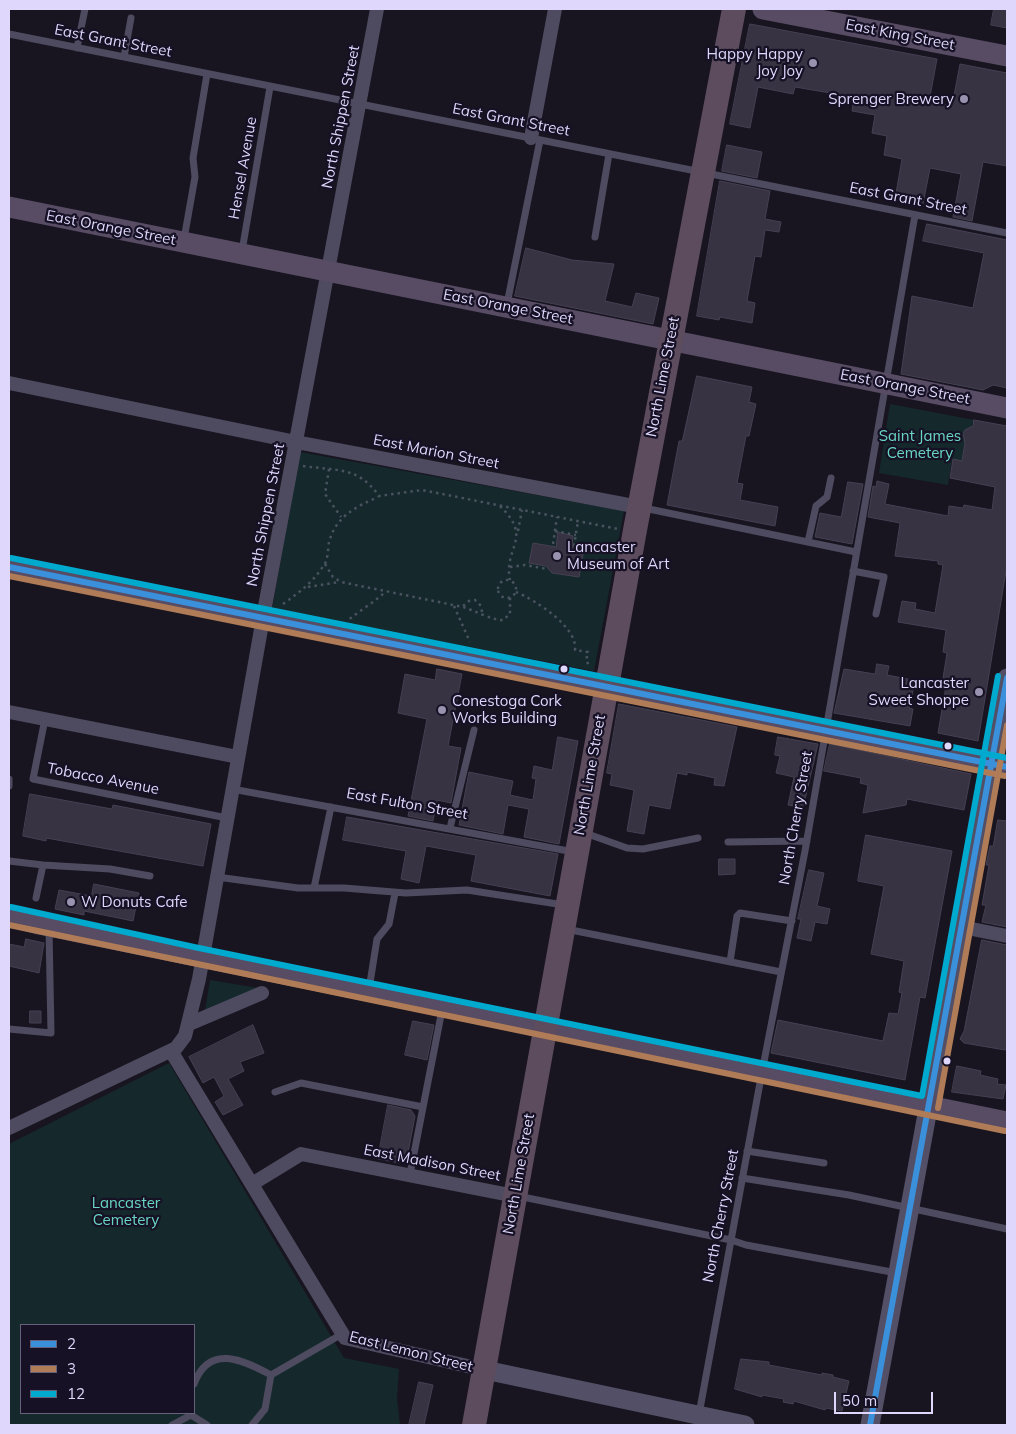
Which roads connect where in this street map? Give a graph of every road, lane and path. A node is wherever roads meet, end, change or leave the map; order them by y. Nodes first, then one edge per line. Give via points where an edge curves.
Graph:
1 (85, 9) edge
2 (378, 9) edge
3 (555, 9) edge
4 (734, 9) edge
5 (763, 9) edge
6 (131, 18) dead end
7 (9, 34) edge
8 (77, 48) junction
9 (1007, 56) edge
10 (124, 57) junction
11 (207, 74) junction
12 (270, 87) junction
13 (360, 104) junction
14 (536, 139) junction
15 (609, 154) junction
16 (702, 172) junction
17 (9, 207) edge
18 (915, 215) junction
19 (1007, 233) edge
20 (595, 237) dead end
21 (183, 242) junction
22 (242, 254) junction
23 (328, 271) junction
24 (506, 307) junction
25 (671, 340) junction
26 (9, 383) edge
27 (886, 383) junction
28 (1007, 408) edge
29 (296, 442) junction
30 (292, 462) junction
31 (329, 469) junction
32 (831, 478) dead end
33 (379, 496) junction
34 (500, 505) junction
35 (639, 507) junction
36 (522, 510) junction
37 (557, 517) junction
38 (341, 518) junction
39 (578, 521) junction
40 (555, 530) junction
41 (635, 530) junction
42 (518, 533) junction
43 (576, 535) junction
44 (808, 542) junction
45 (553, 544) dead end
46 (574, 546) dead end
47 (856, 552) junction
48 (325, 564) junction
49 (510, 566) junction
50 (9, 567) edge
51 (547, 569) dead end
52 (853, 571) junction
53 (510, 580) junction
54 (341, 582) junction
55 (308, 587) junction
56 (386, 591) junction
57 (516, 592) junction
58 (510, 598) junction
59 (453, 605) junction
60 (462, 606) junction
61 (482, 612) junction
62 (876, 614) dead end
63 (263, 618) junction
64 (342, 633) junction
65 (475, 660) junction
66 (1007, 684) edge
67 (606, 686) junction
68 (9, 712) edge
69 (45, 719) junction
70 (474, 730) dead end
71 (825, 730) junction
72 (238, 757) junction
73 (1000, 765) edge
74 (9, 779) edge
75 (9, 786) edge
76 (232, 789) junction
77 (331, 807) junction
78 (227, 818) junction
79 (450, 828) junction
80 (698, 838) dead end
81 (807, 841) junction
82 (578, 842) junction
83 (728, 842) dead end
84 (9, 861) edge
85 (43, 865) junction
86 (150, 876) dead end
87 (216, 877) junction
88 (314, 888) junction
89 (395, 893) junction
90 (36, 898) dead end
91 (9, 916) edge
92 (565, 917) junction
93 (792, 921) junction
94 (49, 926) junction
95 (962, 927) junction
96 (1007, 936) edge
97 (203, 958) junction
98 (730, 962) junction
99 (782, 972) junction
100 (368, 992) junction
101 (262, 993) dead end
102 (442, 1007) junction
103 (189, 1024) junction
104 (545, 1027) junction
105 (9, 1029) edge
106 (171, 1051) junction
107 (762, 1072) junction
108 (275, 1092) dead end
109 (929, 1106) junction
110 (423, 1107) junction
111 (1007, 1122) edge
112 (9, 1128) edge
113 (747, 1151) junction
114 (824, 1163) dead end
115 (410, 1174) junction
116 (742, 1178) junction
117 (252, 1184) junction
118 (515, 1196) junction
119 (909, 1208) junction
120 (1005, 1228) edge
121 (731, 1240) junction
122 (898, 1273) junction
123 (342, 1334) junction
124 (484, 1370) junction
125 (271, 1375) junction
126 (195, 1382) edge
127 (191, 1414) edge
128 (698, 1420) edge
129 (172, 1425) edge
130 (208, 1425) edge
131 (252, 1425) edge
132 (474, 1425) edge
133 (745, 1425) edge
134 (870, 1425) edge

1 - 8 lane
2 - 13 street, North Shippen Street
3 - 14 street
4 - 16 highway, North Lime Street
5 - 9 main road, East King Street
6 - 10 lane
7 - 8 lane, East Grant Street
8 - 10 lane, East Grant Street
10 - 11 lane, East Grant Street
11 - 12 lane, East Grant Street via 252,79
11 - 21 lane via 193,158 195,177
12 - 13 lane, East Grant Street
12 - 22 lane, Hensel Avenue
13 - 14 lane, East Grant Street
13 - 23 street, North Shippen Street
14 - 15 lane, East Grant Street
14 - 24 lane
15 - 16 lane, East Grant Street
15 - 20 lane
16 - 18 lane, East Grant Street
16 - 25 highway, North Lime Street
17 - 21 main road, East Orange Street
18 - 19 lane, East Grant Street
18 - 27 lane, North Cherry Street
21 - 22 main road, East Orange Street
22 - 23 main road, East Orange Street
23 - 24 main road, East Orange Street
23 - 29 street, North Shippen Street
24 - 25 main road, East Orange Street
25 - 27 main road, East Orange Street
25 - 35 highway, North Lime Street
26 - 29 street, East Marion Street
27 - 28 main road, East Orange Street
27 - 47 lane, North Cherry Street
29 - 30 street, North Shippen Street
29 - 35 street, East Marion Street
30 - 31 path
30 - 63 street, North Shippen Street
31 - 33 path via 359,475
31 - 38 path via 325,494
32 - 44 lane via 827,497 816,506
33 - 34 path via 422,490
33 - 38 path
34 - 36 path
34 - 42 path via 513,520
35 - 41 highway, North Lime Street
35 - 44 lane, East Marion Street
36 - 37 path
36 - 42 path
37 - 39 path
37 - 40 path
38 - 48 path via 330,539
39 - 41 path
39 - 43 path
40 - 43 path
40 - 45 path
41 - 67 highway, North Lime Street
42 - 49 path
43 - 46 path
44 - 47 lane, East Marion Street
47 - 52 lane, North Cherry Street
48 - 54 path via 333,577
48 - 55 path
49 - 51 path
49 - 53 path
50 - 63 main road
52 - 62 lane via 884,577
52 - 71 lane, North Cherry Street
53 - 57 path via 515,584
53 - 58 path via 502,581 498,589 502,596
54 - 55 path
54 - 56 path
55 - 63 path
56 - 59 path
56 - 64 path via 368,608 353,615
57 - 58 path
57 - 67 path via 551,614 569,631 575,640 575,650 588,652 586,661
58 - 61 path via 511,610 506,619 496,620
59 - 60 path
59 - 65 path via 469,638
60 - 61 path
60 - 61 path via 475,600
63 - 64 main road
63 - 72 street, North Shippen Street
64 - 65 main road
65 - 67 main road
66 - 73 main road
67 - 71 main road
67 - 82 highway, North Lime Street
68 - 69 street
69 - 72 street
69 - 78 lane, Tobacco Avenue via 34,779
70 - 79 lane
71 - 73 main road
71 - 81 lane, North Cherry Street
72 - 76 street, North Shippen Street
73 - 95 main road
74 - 75 lane
76 - 77 lane, East Fulton Street
76 - 78 street, North Shippen Street
77 - 79 lane, East Fulton Street
77 - 88 lane
78 - 87 street, North Shippen Street
79 - 82 lane, East Fulton Street
80 - 82 lane, East Fulton Street via 643,849
81 - 83 lane
81 - 93 lane, North Cherry Street
82 - 92 highway, North Lime Street
84 - 85 lane
85 - 86 lane via 110,869
85 - 90 lane
87 - 88 lane
87 - 97 street, North Shippen Street
88 - 89 lane
89 - 92 lane via 468,890
89 - 100 lane via 389,924 377,939
91 - 94 main road
92 - 98 lane
92 - 104 highway, North Lime Street
93 - 98 lane via 740,912
93 - 99 lane, North Cherry Street
94 - 97 main road
94 - 105 lane via 50,1034
95 - 96 street
95 - 109 main road
97 - 100 main road
97 - 103 street, North Shippen Street
98 - 99 lane
99 - 107 lane, North Cherry Street
100 - 102 main road
101 - 103 street
102 - 104 main road
102 - 110 lane
103 - 106 street, North Shippen Street via 182,1044
104 - 107 main road
104 - 118 highway, North Lime Street
106 - 112 street
106 - 117 street, East Lemon Street
107 - 109 main road
107 - 113 lane, North Cherry Street
108 - 110 lane via 302,1084
109 - 111 main road
109 - 119 main road
110 - 115 lane
113 - 114 lane
113 - 116 lane, North Cherry Street
115 - 117 street, East Madison Street via 301,1154
115 - 118 street, East Madison Street
116 - 119 lane
116 - 121 lane, North Cherry Street
117 - 123 street, East Lemon Street
118 - 121 lane, East Madison Street
118 - 124 highway, North Lime Street
119 - 120 lane
119 - 122 main road
121 - 122 lane, East Madison Street
121 - 128 lane, North Cherry Street
122 - 134 main road
123 - 124 street, East Lemon Street via 346,1338
123 - 125 lane
124 - 128 main road, East Lemon Street
124 - 132 highway, North Lime Street
125 - 126 lane via 240,1359 228,1358 215,1360 205,1367
125 - 131 lane via 265,1409
127 - 129 lane
127 - 130 lane
128 - 133 main road, East Lemon Street

